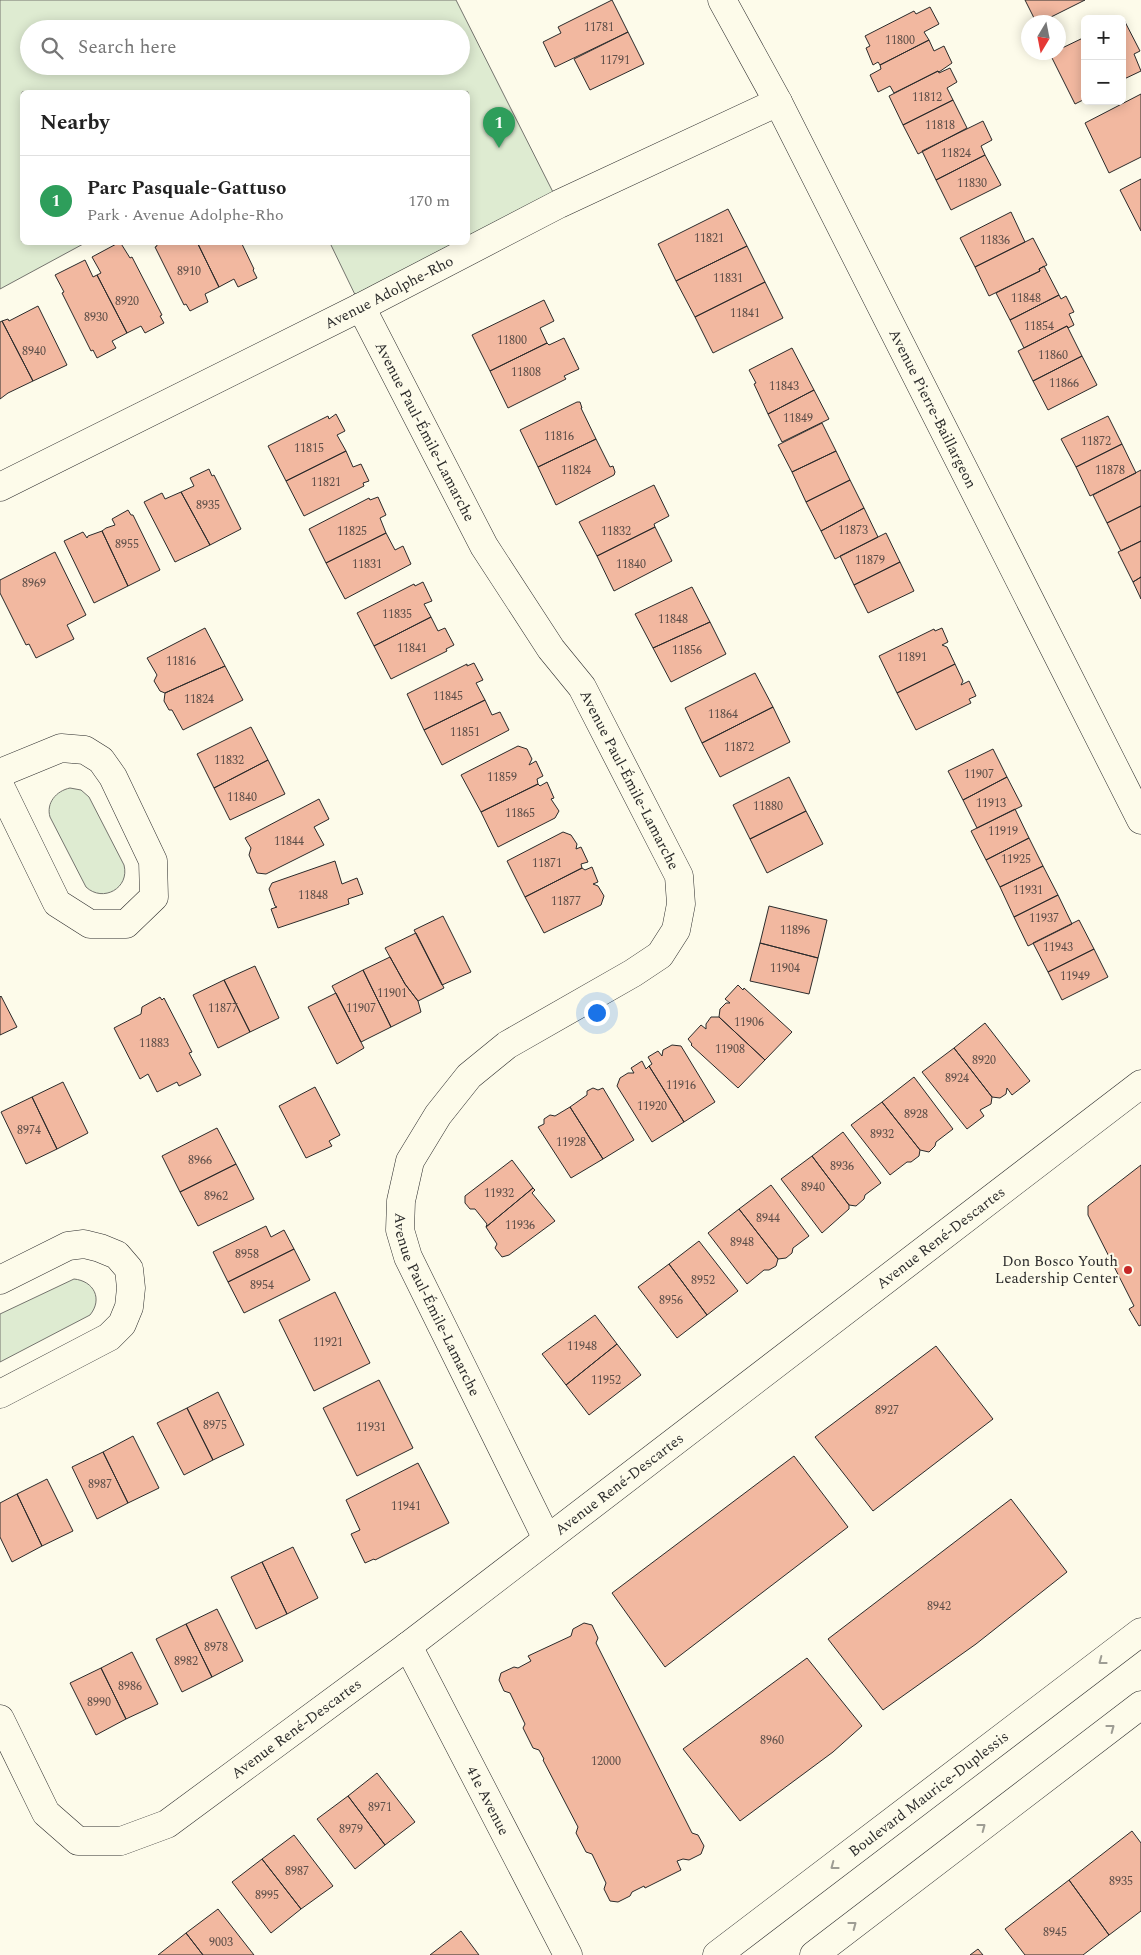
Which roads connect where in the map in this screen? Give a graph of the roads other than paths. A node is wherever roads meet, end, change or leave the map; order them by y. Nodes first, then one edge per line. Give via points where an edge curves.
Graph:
1 (722, 0) edge
2 (778, 102) junction
3 (361, 307) junction
4 (0, 487) edge
5 (0, 773) edge
6 (0, 786) edge
7 (1141, 820) edge
8 (1141, 1084) edge
9 (0, 1280) edge
10 (0, 1394) edge
11 (547, 1539) junction
12 (1141, 1632) edge
13 (408, 1646) junction
14 (1141, 1705) edge
15 (0, 1719) edge
16 (568, 1955) edge
17 (717, 1955) edge
18 (814, 1955) edge

1 - 2 street, Avenue Pierre-Baillargeon
2 - 3 street, Avenue Adolphe-Rho via 559,204
2 - 7 street, Avenue Pierre-Baillargeon
3 - 4 street, Avenue Adolphe-Rho
3 - 11 street, Avenue Paul-Émile-Lamarche via 484,546 551,649 582,687 678,876 681,904 676,930 660,955 506,1044 469,1076 438,1115 410,1161 401,1201 400,1230 408,1257
5 - 6 street via 61,748 85,750 101,760 113,777 153,860 154,897 126,924 90,924 58,903
8 - 11 street, Avenue René-Descartes
9 - 10 street via 68,1246 84,1244 117,1255 129,1269 131,1288 129,1307 122,1324 109,1338
11 - 13 street, Avenue René-Descartes
12 -> 17 street, Boulevard Maurice-Duplessis
13 - 15 street, Avenue René-Descartes via 167,1824 121,1842 78,1841 46,1813
13 - 16 street, 41e Avenue
18 -> 14 street

